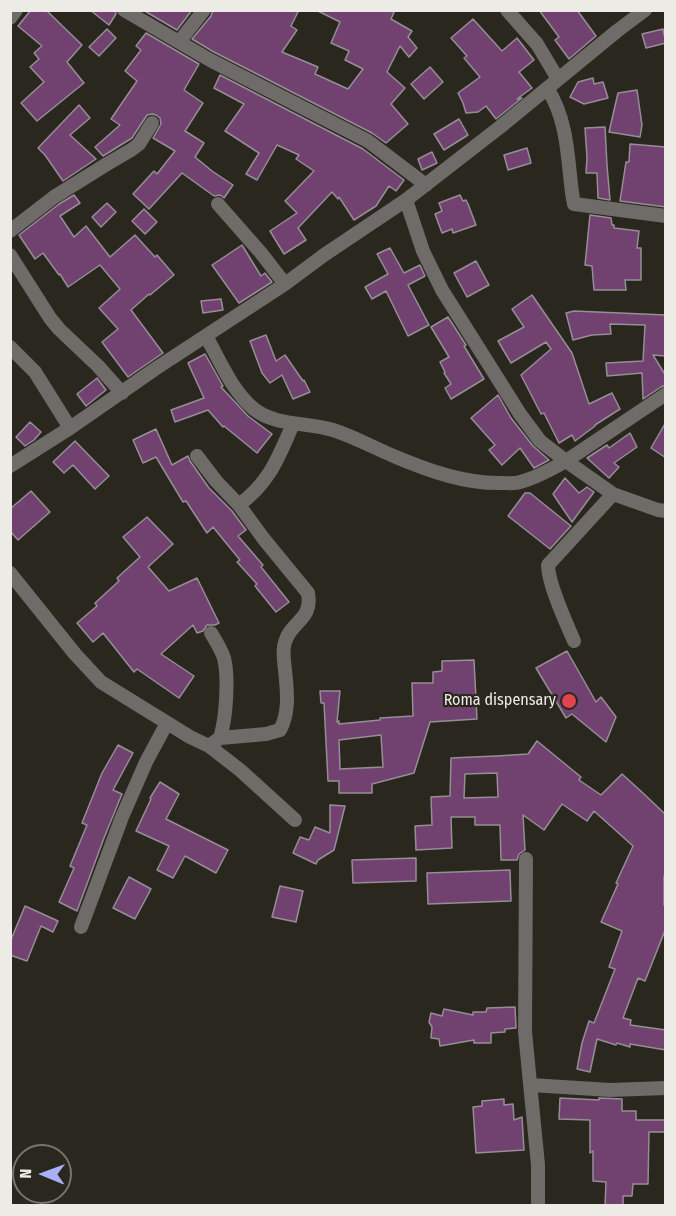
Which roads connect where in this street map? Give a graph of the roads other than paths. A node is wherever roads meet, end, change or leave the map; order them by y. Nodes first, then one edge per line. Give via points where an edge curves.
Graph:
1 (16, 10) edge
2 (124, 10) edge
3 (204, 10) edge
4 (507, 10) edge
5 (645, 10) edge
6 (10, 18) edge
7 (179, 42) junction
8 (558, 79) junction
9 (547, 88) junction
10 (152, 123) dead end
11 (426, 185) junction
12 (406, 200) junction
13 (218, 204) dead end
14 (666, 216) edge
15 (10, 231) edge
16 (10, 255) edge
17 (285, 284) junction
18 (206, 336) junction
19 (10, 347) edge
20 (122, 393) junction
21 (666, 394) edge
22 (292, 424) junction
23 (70, 428) junction
24 (197, 456) dead end
25 (566, 461) junction
26 (10, 466) edge
27 (613, 494) junction
28 (239, 505) junction
29 (666, 511) edge
30 (10, 573) edge
31 (211, 633) dead end
32 (574, 641) dead end
33 (167, 723) junction
34 (214, 742) junction
35 (295, 820) dead end
36 (526, 859) dead end
37 (81, 927) dead end
38 (531, 1085) junction
39 (666, 1088) edge
40 (538, 1206) edge

1 - 6 street
2 - 7 street
3 - 7 street
4 - 8 street via 537,44
5 - 8 street
7 - 11 street via 368,141
8 - 9 street
9 - 11 street
9 - 14 street via 561,116 574,204
10 - 15 street via 135,147 54,197
11 - 12 street
12 - 17 street
12 - 25 street via 423,251 456,314 540,441
13 - 17 street
16 - 20 street via 55,323
17 - 18 street
18 - 20 street
18 - 22 street via 238,392 252,408
19 - 23 street via 35,372
20 - 23 street
21 - 25 street
22 - 25 street via 330,429 433,471 487,483 519,483
22 - 28 street via 279,457 261,486
23 - 26 street
24 - 28 street
25 - 27 street
27 - 29 street
27 - 32 street via 548,565
28 - 34 street via 308,592 310,602 284,643 287,703 286,720 280,730
30 - 33 street via 101,682
31 - 34 street via 226,670 224,720
33 - 34 street via 190,737
33 - 37 street via 122,817
34 - 35 street
36 - 38 street via 525,1032
38 - 39 street via 610,1090
38 - 40 street

